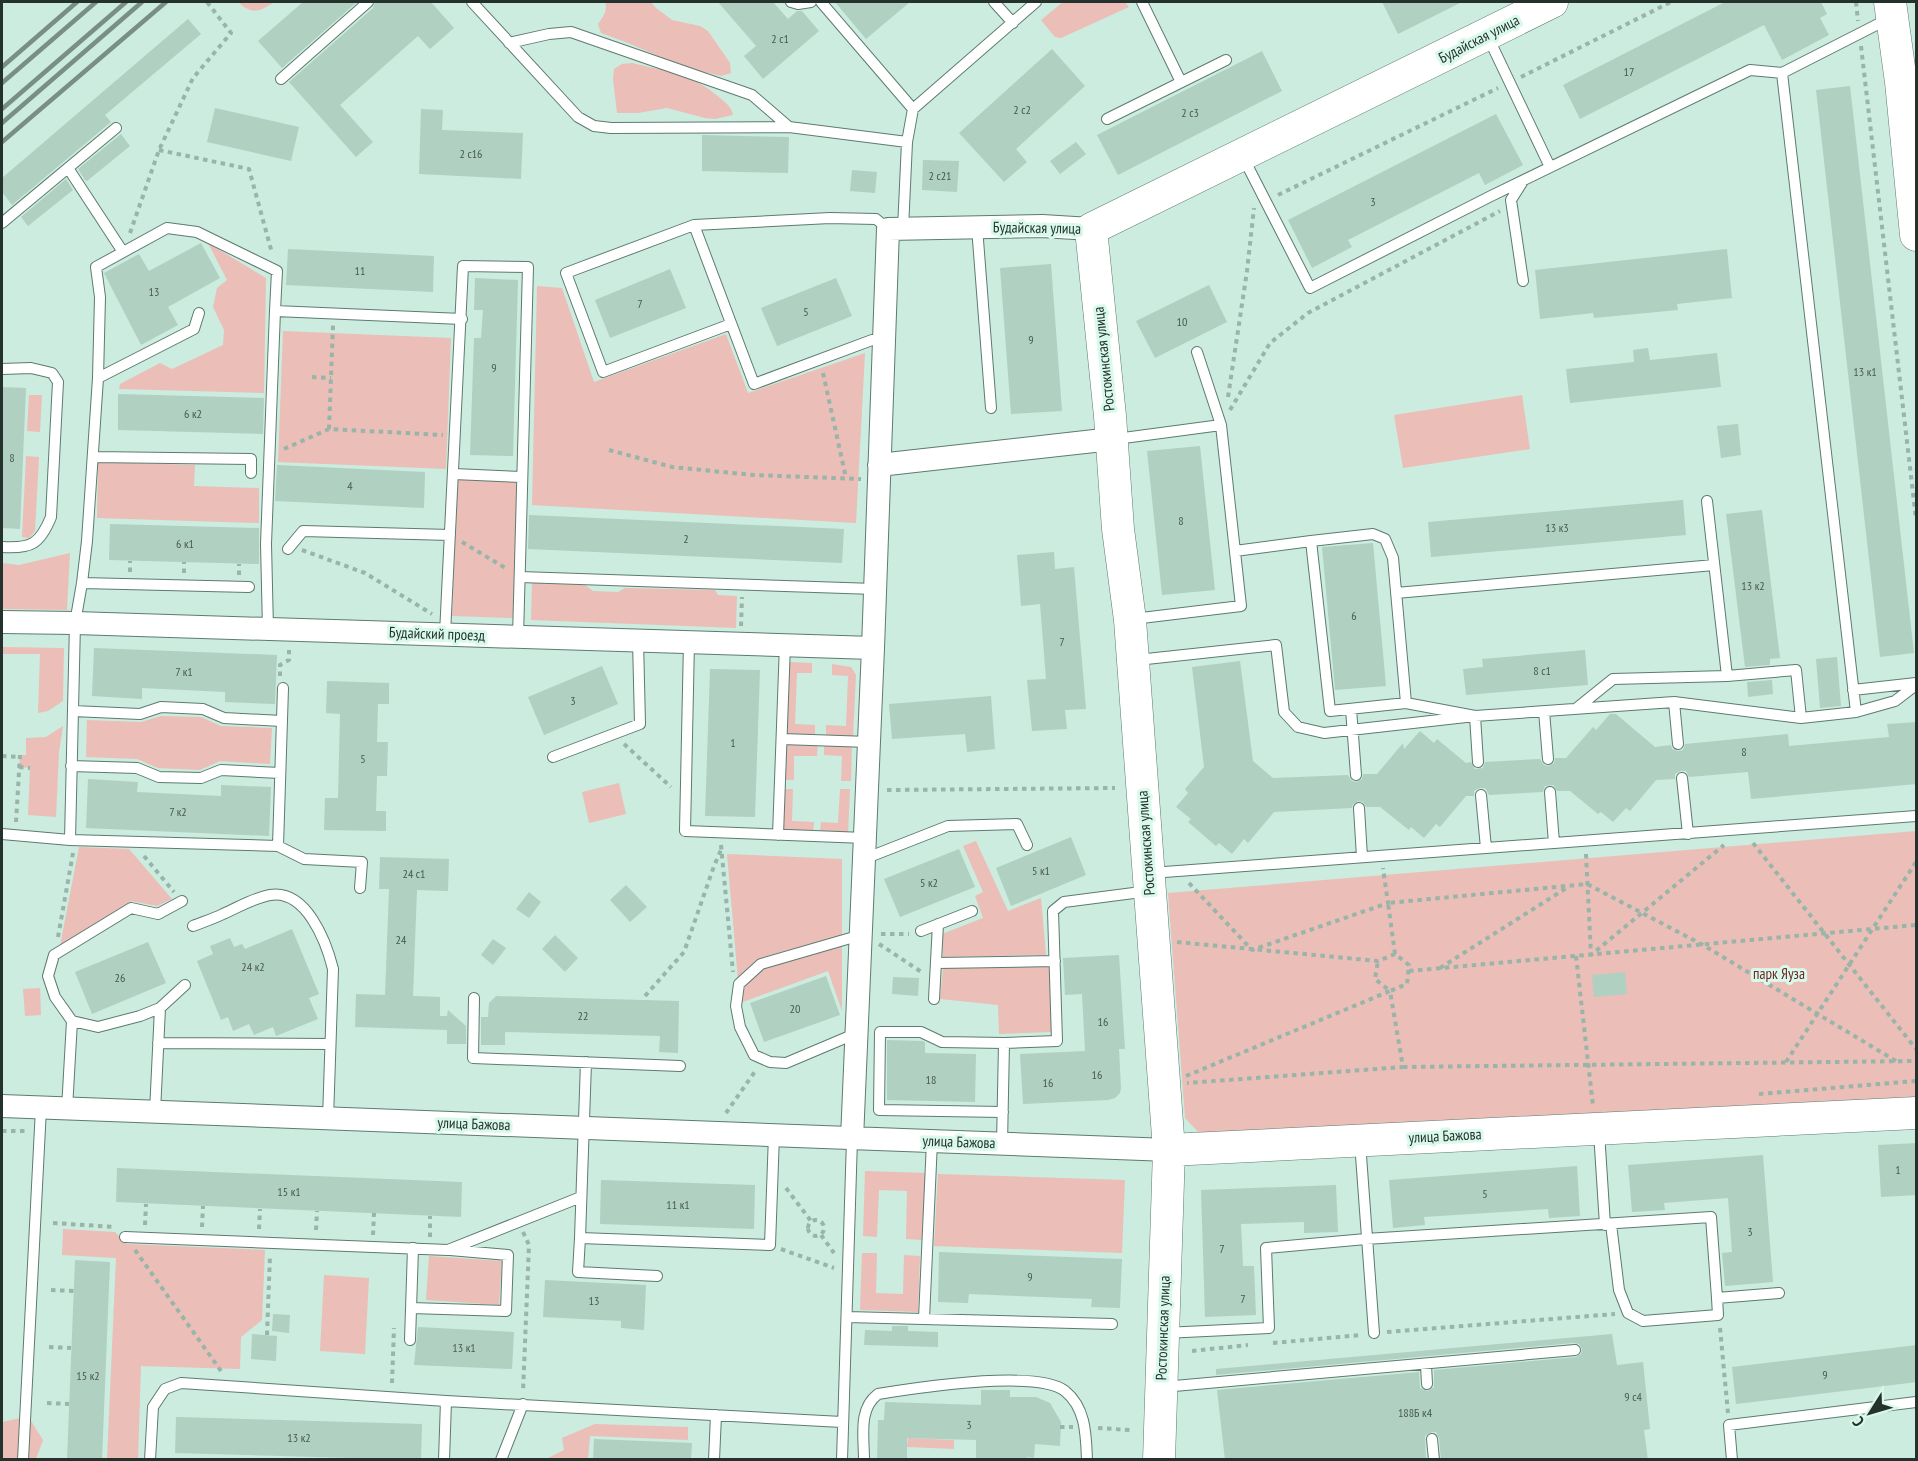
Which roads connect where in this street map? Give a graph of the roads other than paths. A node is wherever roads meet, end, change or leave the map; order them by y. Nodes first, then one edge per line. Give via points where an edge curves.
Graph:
1 (368, 2) edge
2 (472, 2) edge
3 (791, 2) edge
4 (812, 2) edge
5 (821, 2) edge
6 (994, 2) edge
7 (1036, 2) edge
8 (1142, 2) edge
9 (1552, 2) edge
10 (1891, 9) edge
11 (1013, 23) junction
12 (1486, 35) junction
13 (509, 43) junction
14 (1226, 60) dead end
15 (1782, 73) junction
16 (281, 79) dead end
17 (1181, 82) junction
18 (913, 109) junction
19 (1107, 119) dead end
20 (789, 127) junction
21 (116, 128) dead end
22 (907, 142) junction
23 (1242, 155) junction
24 (1550, 167) junction
25 (68, 168) junction
26 (1523, 181) junction
27 (2, 223) edge
28 (694, 225) junction
29 (977, 227) junction
30 (896, 229) junction
31 (1091, 229) junction
32 (1917, 235) edge
33 (123, 252) junction
34 (1524, 281) dead end
35 (275, 311) junction
36 (199, 313) dead end
37 (462, 319) junction
38 (731, 324) junction
39 (884, 340) junction
40 (1197, 352) dead end
41 (2, 369) edge
42 (98, 378) junction
43 (992, 408) dead end
44 (1222, 423) junction
45 (1112, 439) junction
46 (93, 457) junction
47 (872, 472) junction
48 (251, 473) dead end
49 (454, 474) junction
50 (522, 477) junction
51 (1707, 501) dead end
52 (450, 535) junction
53 (1311, 541) junction
54 (2, 547) edge
55 (289, 547) road end
56 (1235, 551) junction
57 (1714, 565) junction
58 (520, 577) junction
59 (82, 583) junction
60 (249, 587) dead end
61 (875, 589) junction
62 (1396, 593) junction
63 (1130, 620) junction
64 (2, 622) edge
65 (75, 623) junction
66 (445, 628) junction
67 (279, 629) junction
68 (518, 637) junction
69 (638, 640) junction
70 (689, 642) junction
71 (785, 644) junction
72 (873, 648) junction
73 (1133, 660) junction
74 (1727, 676) junction
75 (1917, 684) edge
76 (284, 688) road end
77 (1853, 690) junction
78 (1674, 702) junction
79 (1406, 703) junction
80 (1576, 708) junction
81 (1352, 709) junction
82 (73, 711) junction
83 (1544, 711) junction
84 (1856, 712) junction
85 (1474, 716) junction
86 (1801, 718) junction
87 (282, 720) junction
88 (1353, 729) junction
89 (782, 739) junction
90 (869, 742) junction
91 (1678, 744) dead end
92 (553, 757) dead end
93 (1548, 759) dead end
94 (1479, 762) dead end
95 (71, 766) junction
96 (280, 774) junction
97 (1356, 775) dead end
98 (1682, 778) dead end
99 (1550, 792) dead end
100 (1481, 795) dead end
101 (1359, 808) dead end
102 (1917, 816) edge
103 (2, 834) edge
104 (1688, 834) junction
105 (778, 835) junction
106 (72, 840) junction
107 (1554, 843) junction
108 (1027, 845) dead end
109 (278, 846) junction
110 (865, 848) junction
111 (1486, 848) junction
112 (1362, 858) junction
113 (1159, 879) junction
114 (360, 888) dead end
115 (182, 901) road end
116 (972, 911) dead end
117 (938, 924) junction
118 (193, 926) dead end
119 (921, 931) road end
120 (867, 936) junction
121 (1054, 961) junction
122 (937, 963) junction
123 (185, 985) dead end
124 (474, 998) dead end
125 (934, 999) dead end
126 (160, 1008) junction
127 (72, 1021) junction
128 (857, 1033) junction
129 (158, 1042) junction
130 (1004, 1043) junction
131 (330, 1044) junction
132 (586, 1062) junction
133 (680, 1066) dead end
134 (2, 1106) edge
135 (41, 1108) junction
136 (67, 1109) junction
137 (155, 1112) junction
138 (1002, 1112) junction
139 (1917, 1113) edge
140 (1596, 1118) junction
141 (328, 1119) junction
142 (584, 1128) junction
143 (774, 1135) junction
144 (852, 1138) junction
145 (1360, 1140) junction
146 (932, 1141) junction
147 (1002, 1144) junction
148 (1169, 1150) junction
149 (581, 1197) junction
150 (1608, 1225) junction
151 (125, 1233) road end
152 (580, 1238) junction
153 (1366, 1239) junction
154 (413, 1248) junction
155 (448, 1250) junction
156 (657, 1276) dead end
157 (1779, 1293) dead end
158 (1717, 1298) junction
159 (411, 1308) junction
160 (847, 1317) junction
161 (924, 1319) junction
162 (1112, 1324) dead end
163 (1162, 1333) junction
164 (1374, 1334) road end
165 (410, 1340) dead end
166 (1575, 1350) dead end
167 (1426, 1365) junction
168 (1427, 1384) dead end
169 (1161, 1387) junction
170 (446, 1401) junction
171 (1917, 1402) edge
172 (523, 1404) junction
173 (716, 1415) junction
174 (842, 1422) junction
175 (1432, 1439) dead end
176 (23, 1460) edge
177 (150, 1460) edge
178 (444, 1460) edge
179 (501, 1460) edge
180 (714, 1460) edge
181 (842, 1460) edge
182 (864, 1460) edge
183 (1087, 1460) edge
184 (1159, 1460) edge
185 (1434, 1460) edge
186 (1732, 1460) edge

1 - 16 lane
2 - 13 lane
3 - 4 lane
5 - 18 lane
6 - 11 lane
7 - 11 lane
8 - 17 lane
9 - 12 street, Будайская улица
10 - 15 lane via 1859,33
10 - 32 street via 1905,81
11 - 18 lane
12 - 23 street, Будайская улица
12 - 24 lane
13 - 20 lane via 571,32 752,95
13 - 20 lane via 578,117 594,126
14 - 17 lane
15 - 24 lane via 1750,70
15 - 77 lane
17 - 19 lane
18 - 22 lane
20 - 22 lane
21 - 25 lane
22 - 30 lane
23 - 26 lane via 1310,288
23 - 31 street, Будайская улица
24 - 26 lane
25 - 27 lane
25 - 33 lane
26 - 34 lane via 1511,200
28 - 30 lane via 830,218 876,219
28 - 38 lane
28 - 38 lane via 566,273 574,295 603,372
29 - 30 street, Будайская улица
29 - 31 street, Будайская улица
29 - 43 lane
30 - 39 street
31 - 45 street, Ростокинская улица
33 - 35 lane via 167,228 197,232 277,271
33 - 42 lane via 96,267 100,297
35 - 37 lane
35 - 67 lane via 266,544
36 - 42 lane via 194,329
37 - 49 lane
37 - 50 lane via 463,266 528,267
38 - 39 lane via 754,384 872,340
39 - 47 street
40 - 44 lane
41 - 54 lane via 32,368 52,373 58,382 51,517 44,534 33,544
42 - 46 lane
44 - 45 lane
44 - 56 lane
45 - 47 street
45 - 63 street, Ростокинская улица
46 - 48 lane via 251,459
46 - 59 lane
47 - 61 street
49 - 50 lane
49 - 52 lane
50 - 58 lane
51 - 57 lane
52 - 55 lane via 303,531
52 - 66 lane
53 - 56 lane
53 - 62 lane via 1373,534 1385,539 1393,558
53 - 81 lane via 1330,711
56 - 63 lane via 1241,606
57 - 62 lane
57 - 74 lane
58 - 61 lane
58 - 68 lane
59 - 60 lane
59 - 65 lane
61 - 72 street
62 - 79 lane
63 - 73 street, Ростокинская улица
64 - 65 street, Будайский проезд
65 - 67 street, Будайский проезд
65 - 82 lane
66 - 67 street, Будайский проезд
66 - 68 street, Будайский проезд
68 - 69 street, Будайский проезд
69 - 70 street, Будайский проезд
69 - 92 lane via 640,724
70 - 71 street, Будайский проезд
70 - 105 lane via 685,831
71 - 72 street, Будайский проезд
71 - 89 lane
72 - 90 street
73 - 88 lane via 1276,645 1284,712 1298,727 1324,733
73 - 113 street, Ростокинская улица
74 - 80 lane via 1613,679
74 - 86 lane via 1796,670
75 - 77 lane
75 - 84 lane via 1895,701
76 - 87 lane
77 - 84 lane
78 - 80 lane
78 - 86 lane
78 - 91 lane
79 - 81 lane
79 - 85 lane
80 - 83 lane
81 - 88 lane
82 - 87 lane via 140,714 161,707 203,710 224,718
82 - 95 lane
83 - 85 lane
83 - 93 lane
84 - 86 lane
85 - 88 lane
85 - 94 lane
87 - 96 lane
88 - 97 lane
89 - 90 lane
89 - 105 lane
90 - 110 street
95 - 96 lane via 137,768 159,777 201,778 221,770
95 - 106 lane
96 - 109 lane
98 - 104 lane
99 - 107 lane
100 - 111 lane
101 - 112 lane
102 - 104 lane
103 - 106 lane
104 - 107 lane
105 - 110 lane
106 - 109 lane
107 - 111 lane
108 - 110 lane via 1017,824 948,826
109 - 114 lane via 304,859 362,862
110 - 120 street
111 - 112 lane
112 - 113 lane
113 - 121 lane via 1064,902 1053,911
113 - 148 street, Ростокинская улица
115 - 127 lane via 158,914 131,908 54,955 48,976 55,997
116 - 117 lane
117 - 119 lane
117 - 122 lane
118 - 131 lane via 273,894 289,897 307,909 328,947 333,969
120 - 128 street
120 - 128 lane via 761,964 739,984 736,1006 740,1027 754,1055 770,1062 786,1063
121 - 122 lane
121 - 130 lane via 1057,1041
122 - 125 lane
123 - 126 lane
124 - 132 lane via 473,1058
126 - 127 lane via 98,1028
126 - 129 lane
127 - 136 lane
128 - 144 street
129 - 131 lane
129 - 137 lane
130 - 138 lane
130 - 138 lane via 942,1042 921,1032 880,1032 879,1110
131 - 141 lane
132 - 133 lane
132 - 142 lane
134 - 135 street, улица Бажова
135 - 136 street, улица Бажова
135 - 176 lane
136 - 137 street, улица Бажова
137 - 141 street, улица Бажова
138 - 147 lane
139 - 140 street, улица Бажова
140 - 145 street, улица Бажова
140 - 150 lane
141 - 142 street, улица Бажова
142 - 143 street, улица Бажова
142 - 149 lane
143 - 144 street, улица Бажова
143 - 152 lane via 770,1245
144 - 146 street, улица Бажова
144 - 160 lane
145 - 148 street, улица Бажова
145 - 153 lane
146 - 147 street, улица Бажова
146 - 161 lane
147 - 148 street, улица Бажова
148 - 163 street, Ростокинская улица
149 - 152 lane
149 - 155 lane
150 - 153 lane
150 - 158 lane via 1711,1217
150 - 158 lane via 1619,1290 1628,1313 1644,1321 1718,1315
151 - 154 lane
152 - 156 lane via 578,1272
153 - 163 lane via 1266,1248 1269,1329
153 - 164 lane
154 - 155 lane
154 - 159 lane
155 - 159 lane via 508,1255 506,1311
157 - 158 lane
159 - 165 lane
160 - 161 lane
160 - 174 lane
161 - 162 lane
163 - 169 street, Ростокинская улица
166 - 167 lane
167 - 168 lane
167 - 169 lane
169 - 184 street, Ростокинская улица
170 - 172 lane
170 - 177 lane via 181,1383 165,1389 153,1407
170 - 178 lane
171 - 186 lane via 1729,1425
172 - 173 lane
172 - 179 lane
173 - 174 lane
173 - 180 lane
174 - 181 lane
175 - 185 lane
182 - 183 lane via 864,1412 869,1400 878,1394 998,1380 1031,1381 1064,1390 1077,1404 1085,1427

